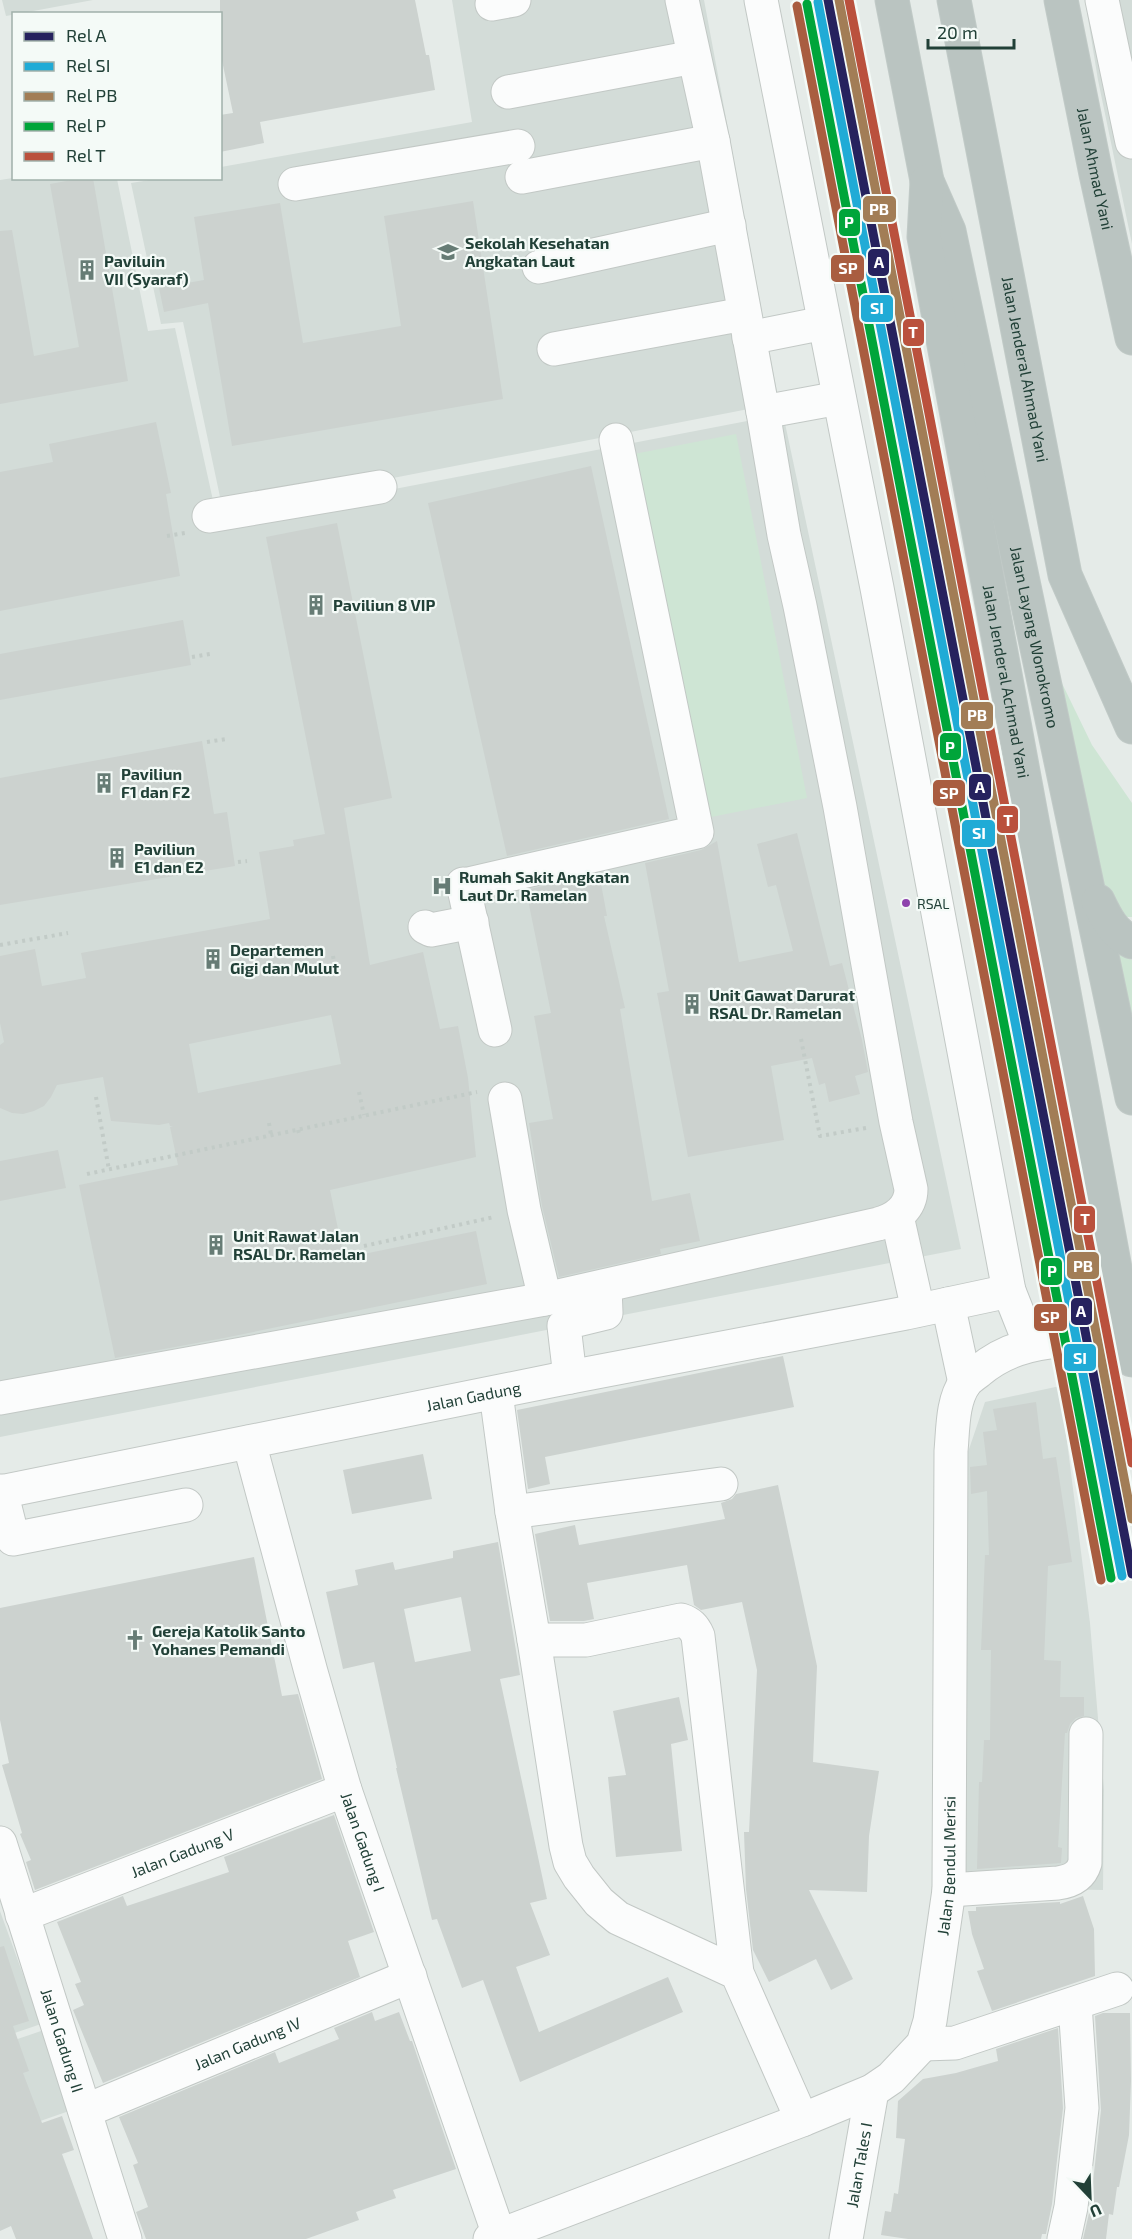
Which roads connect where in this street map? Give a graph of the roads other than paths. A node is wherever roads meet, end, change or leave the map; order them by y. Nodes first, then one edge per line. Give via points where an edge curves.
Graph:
1 (682, 0) edge
2 (761, 0) edge
3 (892, 0) edge
4 (954, 0) edge
5 (1061, 0) edge
6 (1102, 0) edge
7 (694, 57) junction
8 (508, 92) dead end
9 (713, 141) junction
10 (1132, 142) edge
11 (927, 181) junction
12 (295, 184) dead end
13 (729, 225) junction
14 (539, 267) dead end
15 (824, 323) junction
16 (747, 326) junction
17 (1132, 338) edge
18 (554, 349) dead end
19 (839, 398) junction
20 (764, 412) junction
21 (616, 440) dead end
22 (380, 487) dead end
23 (199, 524) road end
24 (1132, 727) edge
25 (1087, 879) junction
26 (472, 922) junction
27 (425, 927) dead end
28 (1132, 942) edge
29 (495, 1030) dead end
30 (495, 1095) road end
31 (1132, 1098) edge
32 (887, 1220) junction
33 (605, 1287) junction
34 (1009, 1291) junction
35 (545, 1299) junction
36 (918, 1310) junction
37 (1030, 1344) junction
38 (1130, 1351) edge
39 (570, 1377) junction
40 (965, 1383) junction
41 (496, 1393) junction
42 (0, 1398) edge
43 (249, 1442) junction
44 (721, 1484) dead end
45 (1, 1491) edge
46 (186, 1505) dead end
47 (513, 1512) junction
48 (534, 1640) junction
49 (1086, 1734) dead end
50 (345, 1790) junction
51 (0, 1843) edge
52 (949, 1890) junction
53 (22, 1915) junction
54 (737, 1973) junction
55 (410, 1976) junction
56 (1117, 1989) dead end
57 (1075, 2004) junction
58 (923, 2044) junction
59 (872, 2091) junction
60 (85, 2110) junction
61 (802, 2120) junction
62 (495, 2237) edge
63 (125, 2239) edge
64 (846, 2239) edge
65 (1064, 2239) edge

1 - 7 street
2 - 15 street
3 - 11 highway
4 - 24 highway, Jalan Jenderal Ahmad Yani via 1065,575
5 - 17 highway, Jalan Ahmad Yani
6 - 10 street
7 - 8 street
7 - 9 street
9 - 12 street
9 - 13 street
11 - 25 highway, Jalan Layang Wonokromo via 949,231
11 - 38 highway, Jalan Jenderal Achmad Yani via 924,237
13 - 14 street
13 - 16 street
15 - 16 street
15 - 19 street
16 - 18 street
16 - 20 street
19 - 20 street
19 - 34 street
20 - 32 street via 784,535 840,807 911,1189 906,1207
21 - 26 street via 697,832 463,884
22 - 23 street
25 - 28 highway via 1114,930
25 - 31 highway, Jalan Layang Wonokromo
26 - 27 street via 431,930
26 - 29 street
30 - 35 street
32 - 33 street
32 - 36 street
33 - 35 street
33 - 39 street via 606,1313 564,1326
34 - 36 street, Jalan Gadung
34 - 37 street
35 - 42 street
36 - 39 street, Jalan Gadung
36 - 40 street
37 - 38 street via 1086,1340
37 - 40 street via 998,1358
39 - 41 street, Jalan Gadung
40 - 52 street, Jalan Bendul Merisi via 957,1401 951,1451
41 - 43 street, Jalan Gadung
41 - 47 street
43 - 45 street, Jalan Gadung
43 - 50 street, Jalan Gadung I
44 - 47 street
45 - 46 street via 13,1539
47 - 48 street
48 - 54 street via 566,1846 579,1877 599,1902 618,1917
48 - 54 street via 586,1641 681,1620 692,1625 698,1636
49 - 52 street via 1085,1863 1079,1875 1059,1883
50 - 53 street, Jalan Gadung V
50 - 55 street, Jalan Gadung I
51 - 53 street, Jalan Gadung II
52 - 58 street, Jalan Bendul Merisi via 930,2022
53 - 60 street, Jalan Gadung II
54 - 61 street
55 - 60 street, Jalan Gadung IV
55 - 62 street, Jalan Gadung I
56 - 57 street
57 - 58 street via 955,2043
57 - 65 street via 1082,2108
58 - 59 street, Jalan Bendul Merisi via 891,2078
59 - 61 street, Jalan Bendul Merisi
59 - 64 street, Jalan Tales I
60 - 63 street, Jalan Gadung II
61 - 62 street, Jalan Bendul Merisi

